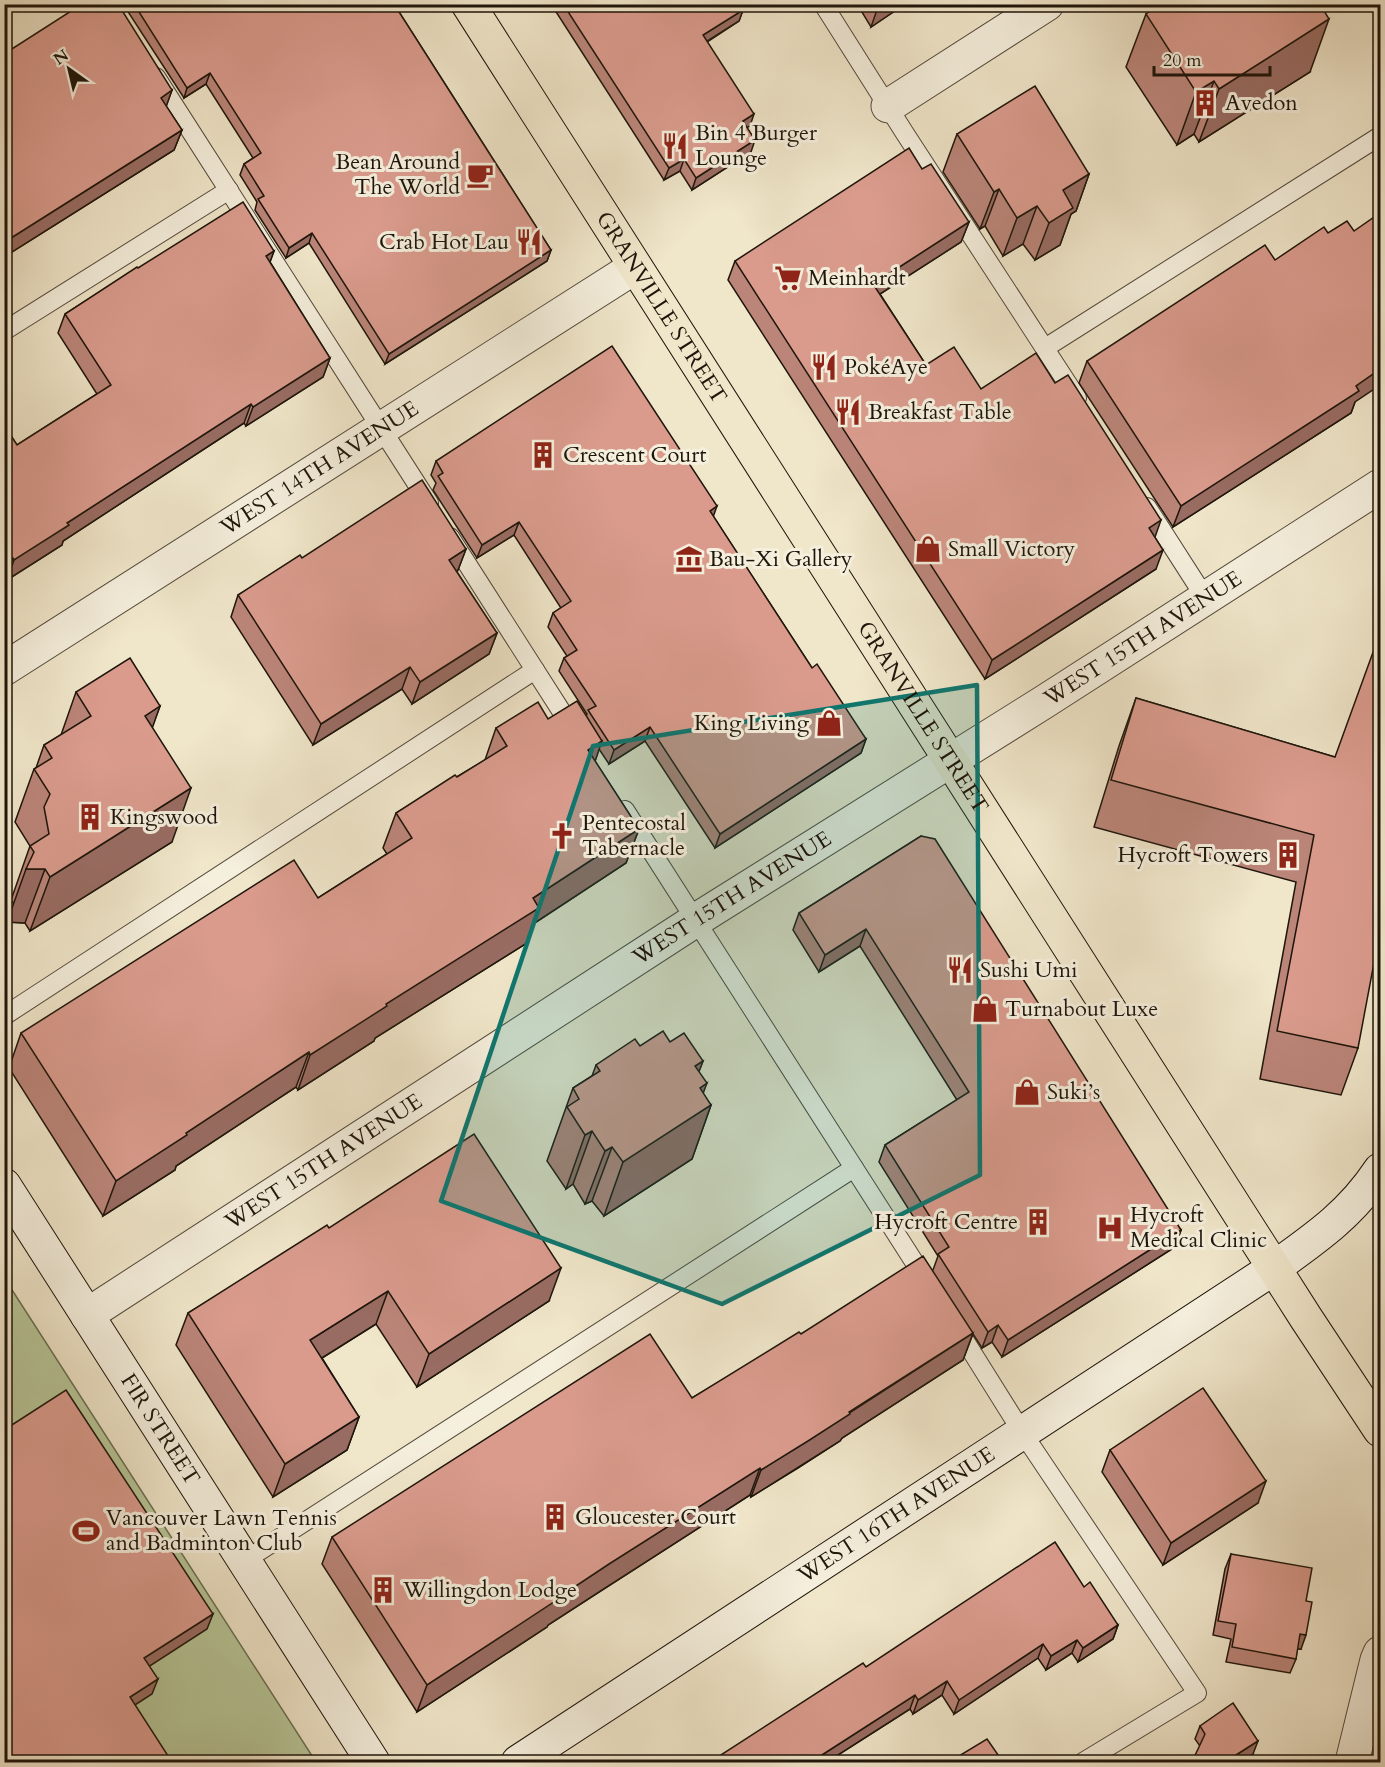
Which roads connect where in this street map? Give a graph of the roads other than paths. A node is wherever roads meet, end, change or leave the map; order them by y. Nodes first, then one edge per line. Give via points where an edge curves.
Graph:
1 (468, 4) edge
2 (824, 4) edge
3 (1047, 4) edge
4 (147, 63) edge
5 (888, 106) junction
6 (1380, 136) edge
7 (229, 190) junction
8 (635, 267) junction
9 (4, 331) edge
10 (1045, 348) junction
11 (1083, 408) edge
12 (381, 429) junction
13 (1380, 486) edge
14 (1140, 497) edge
15 (1206, 599) junction
16 (4, 669) edge
17 (536, 670) junction
18 (580, 740) edge
19 (950, 761) junction
20 (619, 801) edge
21 (696, 920) junction
22 (4, 1016) edge
23 (854, 1168) junction
24 (1380, 1170) edge
25 (4, 1185) edge
26 (1274, 1268) junction
27 (87, 1315) junction
28 (1379, 1416) edge
29 (1022, 1432) junction
30 (244, 1561) junction
31 (1380, 1653) edge
32 (373, 1762) edge
33 (518, 1762) edge
34 (1083, 1762) edge
35 (1352, 1762) edge

1 - 8 highway, GRANVILLE STREET
2 - 5 lane
3 - 5 street
4 - 7 lane
5 - 10 lane
6 - 10 lane
7 - 9 lane
7 - 12 lane
8 - 12 street, WEST 14TH AVENUE
8 - 19 highway, GRANVILLE STREET
10 - 11 lane
12 - 16 street, WEST 14TH AVENUE
12 - 17 lane
13 - 15 street, WEST 15TH AVENUE
14 - 15 lane
15 - 19 street, WEST 15TH AVENUE
17 - 18 lane
17 - 22 lane
19 - 21 street, WEST 15TH AVENUE
19 - 26 highway, GRANVILLE STREET
20 - 21 lane
21 - 23 lane
21 - 27 street, WEST 15TH AVENUE
23 - 29 lane
23 - 30 lane
24 - 26 street, WEST 16TH AVENUE via 1369,1188 1329,1229
25 - 27 street, FIR STREET
26 - 28 highway, GRANVILLE STREET
26 - 29 street, WEST 16TH AVENUE
27 - 30 street, FIR STREET
29 - 33 street, WEST 16TH AVENUE
29 - 34 lane via 1197,1693
30 - 32 street, FIR STREET
31 - 35 street

